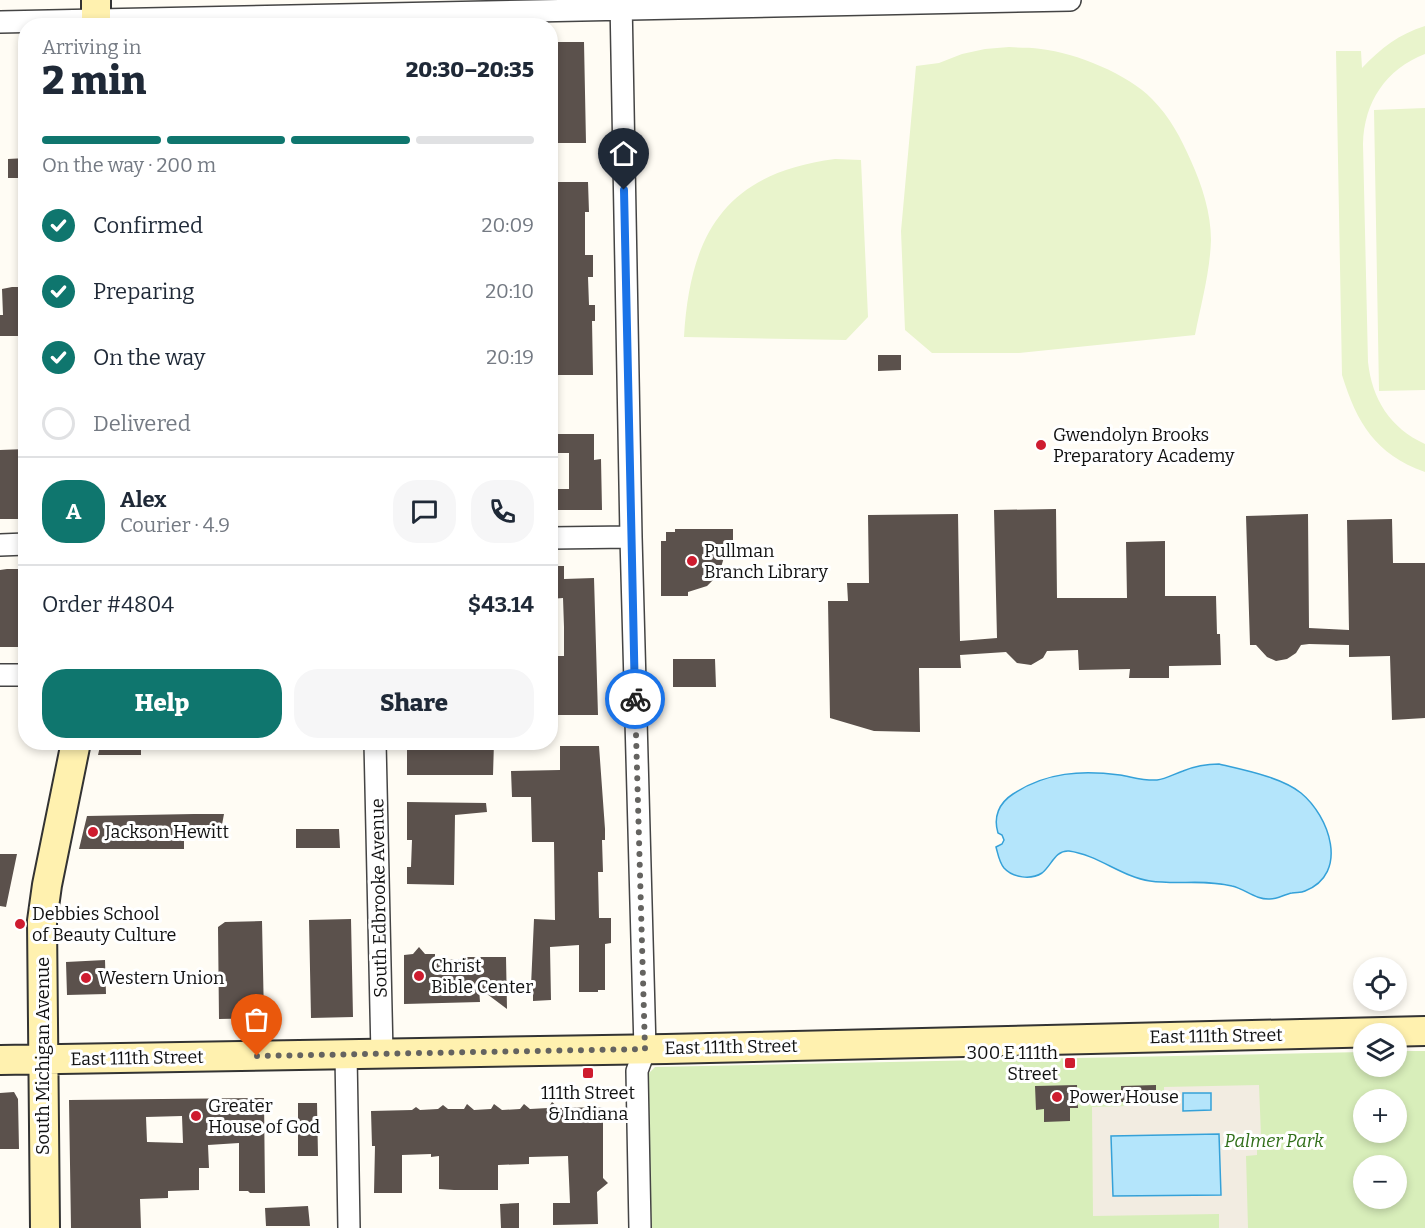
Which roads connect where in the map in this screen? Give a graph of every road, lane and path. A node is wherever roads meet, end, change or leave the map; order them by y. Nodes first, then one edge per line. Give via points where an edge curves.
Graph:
1 (1070, 0) edge
2 (882, 2) edge
3 (621, 4) edge
4 (359, 13) edge
5 (96, 15) edge
6 (55, 18) edge
7 (18, 21) edge
8 (0, 22) edge
9 (631, 537) junction
10 (558, 538) edge
11 (18, 544) edge
12 (0, 545) edge
13 (0, 675) edge
14 (18, 675) edge
15 (74, 750) edge
16 (375, 750) edge
17 (1425, 1031) edge
18 (645, 1049) junction
19 (382, 1054) junction
20 (346, 1055) junction
21 (44, 1059) junction
22 (0, 1060) edge
23 (45, 1228) edge
24 (349, 1228) edge
25 (640, 1228) edge

1 - 2 street
2 - 3 street
3 - 4 street
3 - 9 street
4 - 5 street
5 - 6 street
7 - 8 street
9 - 10 street
9 - 18 street
11 - 12 street
13 - 14 street
15 - 21 main road, South Michigan Avenue via 42,921
16 - 19 street, South Edbrooke Avenue
17 - 18 main road, East 111th Street
18 - 19 main road, East 111th Street
18 - 25 street via 637,1071
19 - 20 main road, East 111th Street
20 - 21 main road, East 111th Street
20 - 24 street
21 - 22 main road, East 111th Street
21 - 23 main road, South Michigan Avenue

